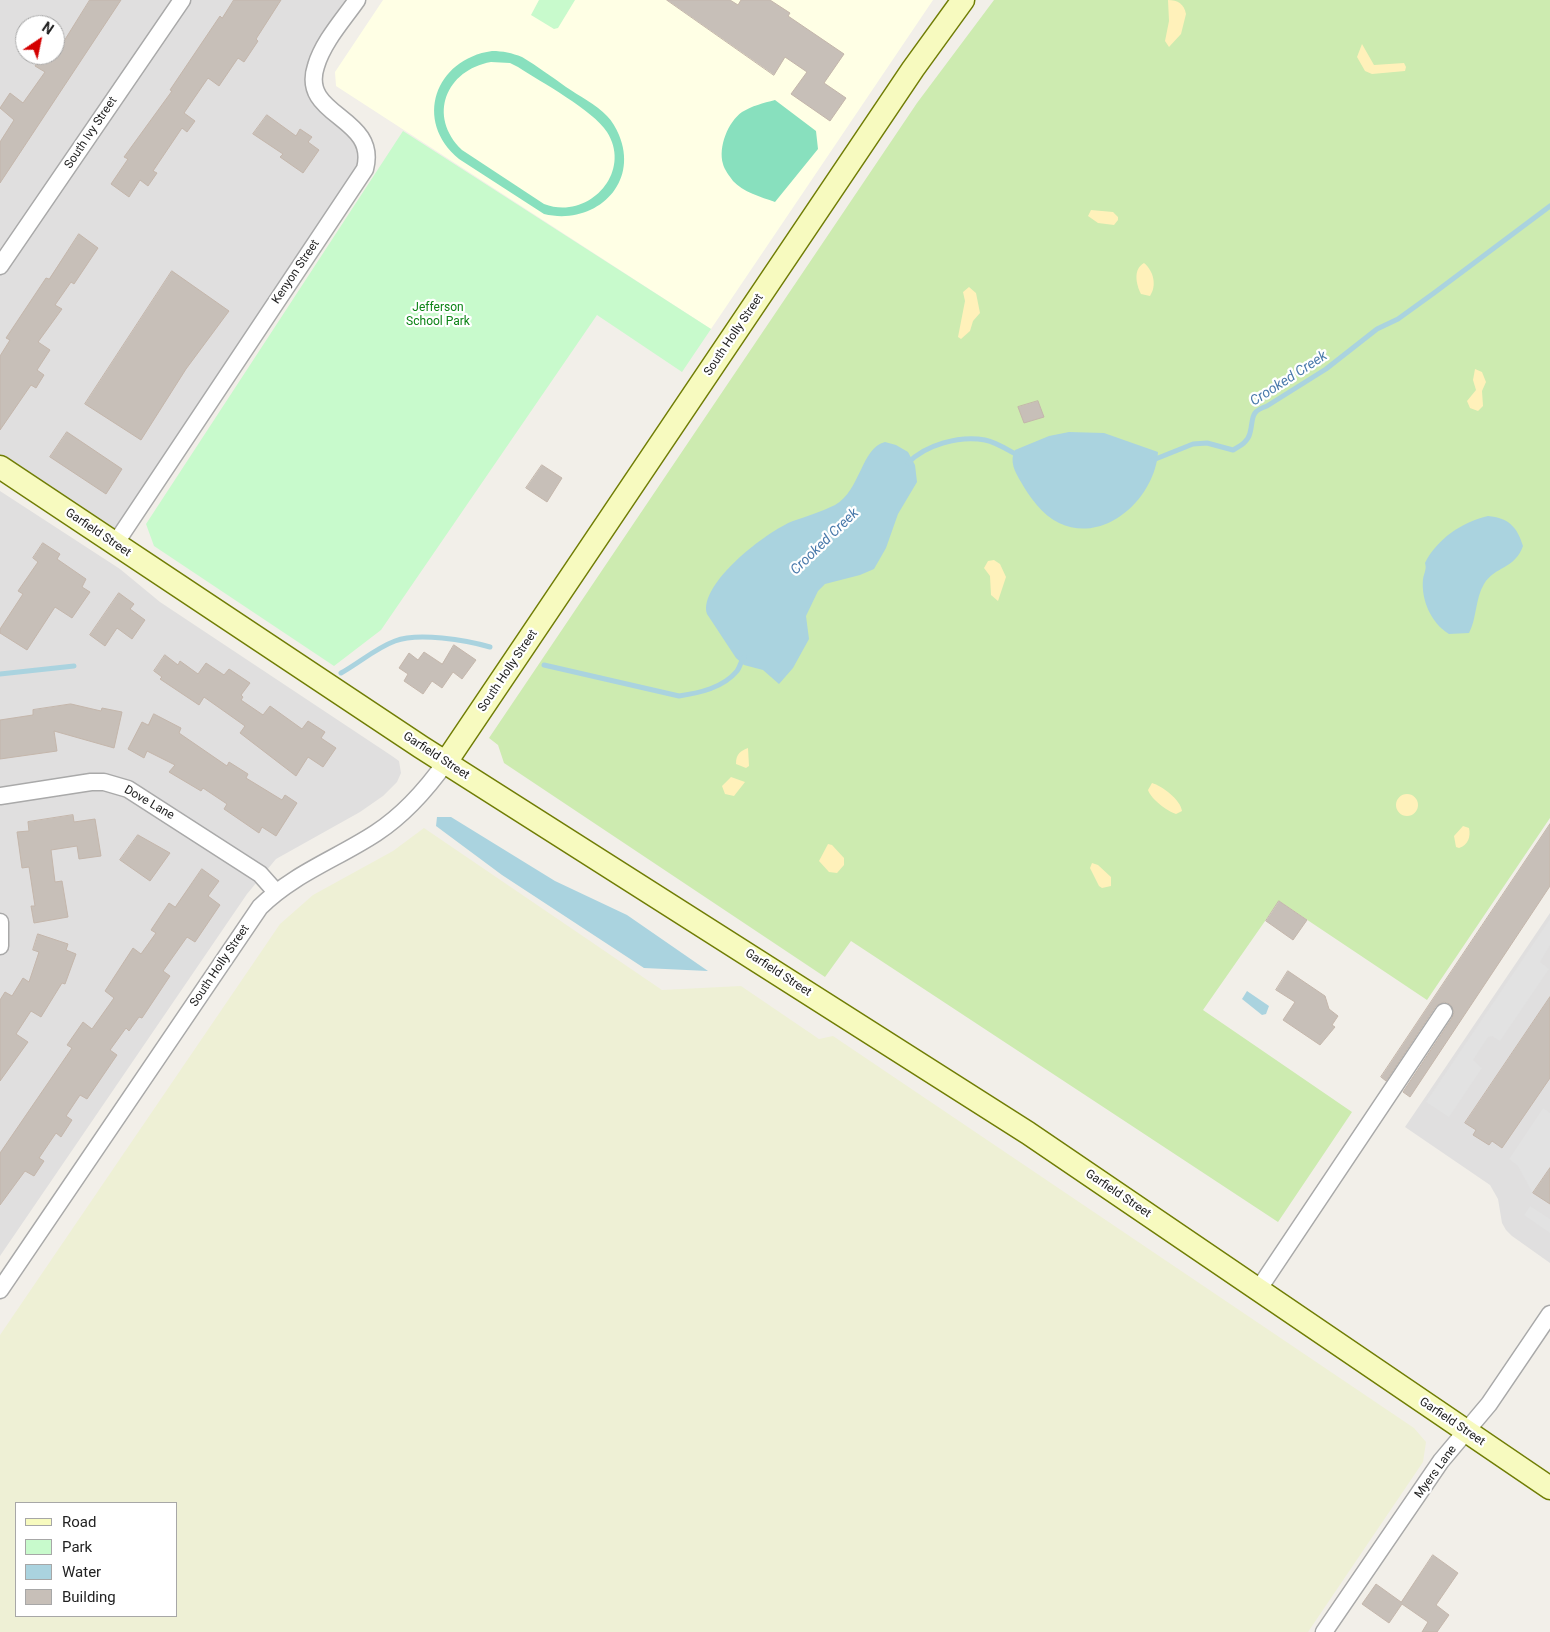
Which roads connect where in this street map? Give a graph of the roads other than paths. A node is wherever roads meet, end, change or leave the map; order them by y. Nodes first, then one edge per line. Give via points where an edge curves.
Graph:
1 (182, 0) edge
2 (357, 0) edge
3 (963, 0) edge
4 (0, 266) edge
5 (0, 467) edge
6 (115, 544) junction
7 (446, 762) junction
8 (0, 796) edge
9 (276, 892) junction
10 (0, 922) edge
11 (0, 946) edge
12 (1444, 1012) dead end
13 (0, 1290) edge
14 (1258, 1290) junction
15 (1550, 1314) edge
16 (1466, 1431) junction
17 (1550, 1488) edge
18 (1324, 1632) edge

1 - 4 street, South Ivy Street
2 - 6 street, Kenyon Street via 322,53 314,80 326,106 364,140 368,159 365,169
3 - 7 main road, South Holly Street via 902,85
5 - 6 main road, Garfield Street
6 - 7 main road, Garfield Street
7 - 9 street, South Holly Street via 429,786 402,814
7 - 14 main road, Garfield Street via 1028,1133
8 - 9 street, Dove Lane via 91,782 128,789 260,874
9 - 13 street, South Holly Street via 260,907
10 - 11 street
12 - 14 street
14 - 16 main road, Garfield Street
15 - 16 street, Myers Lane via 1489,1404
16 - 17 main road, Garfield Street
16 - 18 street, Myers Lane via 1441,1461

